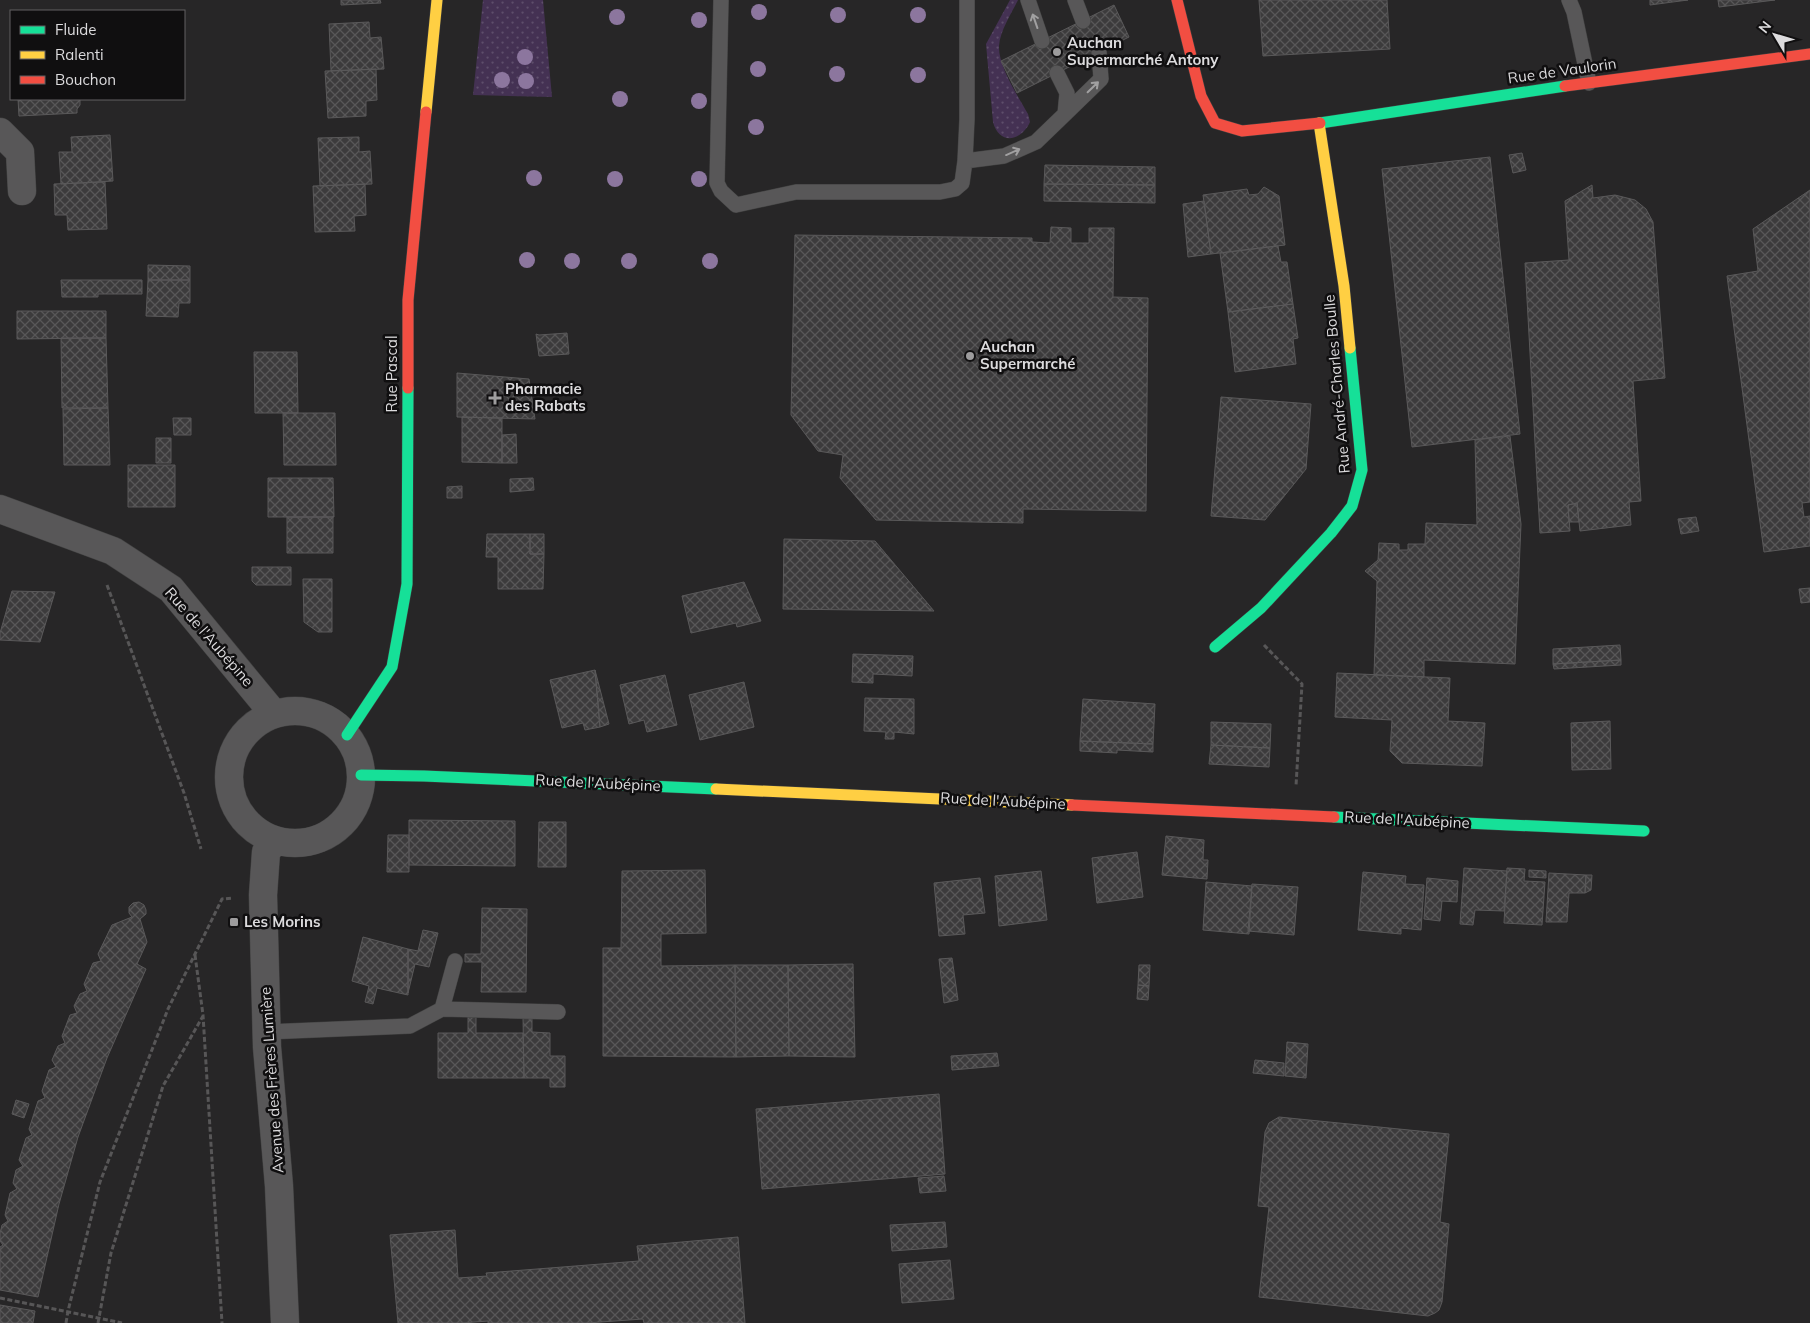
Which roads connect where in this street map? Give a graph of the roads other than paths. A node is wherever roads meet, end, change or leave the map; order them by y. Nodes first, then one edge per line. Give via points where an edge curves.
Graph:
1 (438, 0) edge
2 (721, 0) edge
3 (967, 0) edge
4 (1028, 0) edge
5 (1075, 0) edge
6 (1177, 0) edge
7 (1569, 0) edge
8 (1083, 21) dead end
9 (1042, 41) dead end
10 (1099, 52) dead end
11 (1810, 54) edge
12 (1058, 73) dead end
13 (1589, 83) junction
14 (1065, 114) junction
15 (1319, 123) junction
16 (0, 132) edge
17 (966, 161) junction
18 (22, 191) dead end
19 (0, 509) edge
20 (1215, 647) dead end
21 (274, 714) junction
22 (347, 735) junction
23 (361, 775) junction
24 (1644, 831) dead end
25 (275, 840) junction
26 (455, 961) dead end
27 (442, 1009) junction
28 (558, 1012) dead end
29 (266, 1032) junction
30 (285, 1323) edge

1 - 22 street, Rue Pascal via 408,300 407,584 392,667
2 - 17 lane via 717,183 736,206 796,192 940,192 955,189 962,183
3 - 17 lane
9 -> 4 lane
5 - 8 lane
6 - 15 street, Rue de Vaulorin via 1201,96 1215,123 1242,131
7 - 13 lane
14 -> 10 lane via 1101,79
11 - 13 street, Rue de Vaulorin
12 - 14 lane via 1067,93
13 - 15 street, Rue de Vaulorin
17 -> 14 lane via 1004,156 1036,142
15 - 20 street, Rue André-Charles Boulle via 1344,286 1362,470 1352,506 1331,533 1261,608
16 - 18 street via 20,152
19 - 21 street, Rue de l'Aubépine via 113,551 171,589
21 - 22 street via 294,710 314,712 332,721
21 - 25 street via 256,723 241,738 232,756 228,777 231,798 241,816 256,831
22 - 23 street via 358,753
23 - 24 street, Rue de l'Aubépine
23 - 25 street via 358,796 349,815 335,830 316,840 296,844
25 - 29 street, Avenue des Frères Lumière via 266,852 263,895
26 - 27 lane
27 - 28 lane
27 - 29 lane via 410,1026
29 - 30 street, Avenue des Frères Lumière

